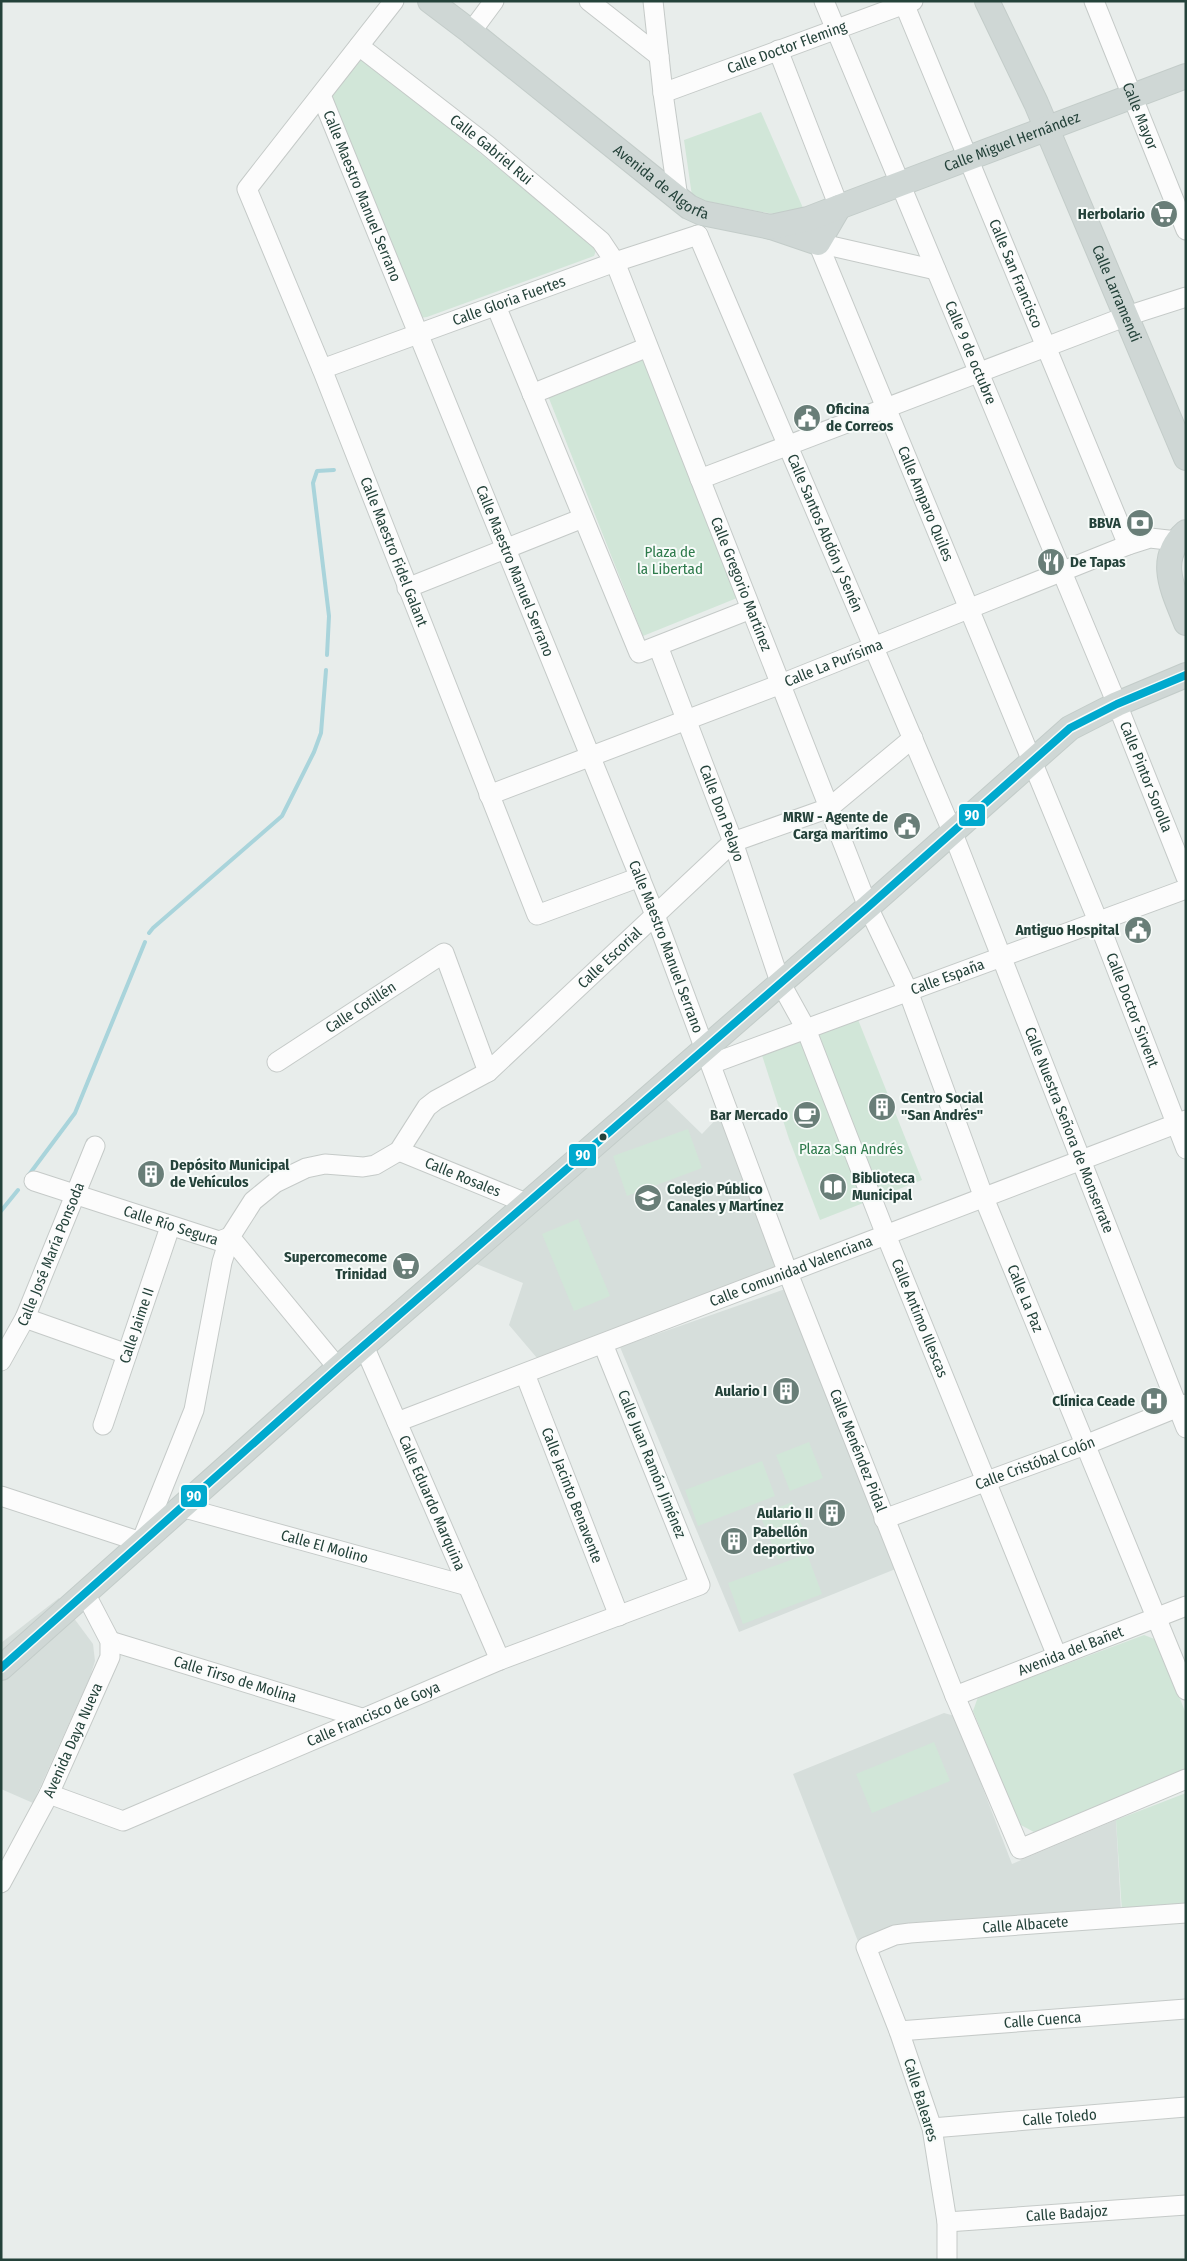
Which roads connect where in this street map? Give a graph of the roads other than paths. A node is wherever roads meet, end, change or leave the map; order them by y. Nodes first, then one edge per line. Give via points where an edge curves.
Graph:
1 (394, 1) edge
2 (430, 1) edge
3 (494, 1) edge
4 (589, 1) edge
5 (653, 1) edge
6 (824, 1) edge
7 (987, 1) edge
8 (1094, 1) edge
9 (907, 2) edge
10 (836, 29) junction
11 (471, 32) junction
12 (359, 46) junction
13 (778, 50) junction
14 (659, 56) junction
15 (1186, 76) edge
16 (663, 92) junction
17 (321, 96) junction
18 (1132, 98) junction
19 (1046, 128) junction
20 (968, 158) junction
21 (900, 184) junction
22 (678, 198) junction
23 (840, 207) junction
24 (808, 218) junction
25 (700, 224) junction
26 (771, 227) junction
27 (1186, 230) edge
28 (818, 243) junction
29 (615, 262) junction
30 (936, 270) junction
31 (1186, 297) edge
32 (496, 306) junction
33 (1127, 316) junction
34 (418, 334) junction
35 (648, 347) junction
36 (1047, 348) junction
37 (322, 369) junction
38 (979, 373) junction
39 (532, 394) junction
40 (887, 408) junction
41 (788, 445) junction
42 (1186, 458) edge
43 (700, 478) junction
44 (583, 518) junction
45 (1181, 537) edge
46 (1128, 545) junction
47 (505, 548) junction
48 (1062, 571) junction
49 (406, 588) junction
50 (969, 607) junction
51 (751, 609) junction
52 (1186, 623) edge
53 (873, 645) junction
54 (658, 646) junction
55 (1185, 677) edge
56 (781, 684) junction
57 (1117, 704) junction
58 (685, 718) junction
59 (913, 738) junction
60 (590, 756) junction
61 (1032, 761) junction
62 (489, 795) junction
63 (829, 808) junction
64 (952, 831) junction
65 (733, 842) junction
66 (640, 877) junction
67 (1186, 877) edge
68 (1186, 889) edge
69 (868, 907) junction
70 (655, 915) junction
71 (1098, 921) junction
72 (1002, 957) junction
73 (780, 982) junction
74 (908, 991) junction
75 (806, 1029) junction
76 (708, 1055) junction
77 (277, 1062) dead end
78 (488, 1072) junction
79 (1180, 1122) edge
80 (95, 1146) dead end
81 (1186, 1150) edge
82 (399, 1151) junction
83 (1081, 1160) junction
84 (34, 1181) dead end
85 (75, 1194) junction
86 (984, 1198) junction
87 (526, 1203) junction
88 (170, 1226) junction
89 (886, 1235) junction
90 (230, 1237) junction
91 (788, 1273) junction
92 (25, 1318) junction
93 (603, 1344) junction
94 (364, 1346) junction
95 (127, 1354) junction
96 (1, 1361) edge
97 (338, 1368) junction
98 (525, 1374) junction
99 (1182, 1406) edge
100 (397, 1422) junction
101 (103, 1425) dead end
102 (1186, 1428) edge
103 (1085, 1445) junction
104 (986, 1481) junction
105 (1, 1496) edge
106 (181, 1507) junction
107 (884, 1519) junction
108 (141, 1542) junction
109 (700, 1585) joint
110 (468, 1586) junction
111 (85, 1593) junction
112 (1186, 1606) edge
113 (619, 1616) junction
114 (1156, 1617) junction
115 (110, 1641) junction
116 (1057, 1656) junction
117 (500, 1660) junction
118 (1, 1668) edge
119 (1186, 1690) edge
120 (955, 1696) junction
121 (362, 1718) junction
122 (1186, 1779) edge
123 (49, 1794) junction
124 (1, 1883) edge
125 (1186, 1913) edge
126 (866, 1947) joint
127 (1186, 2009) edge
128 (899, 2031) junction
129 (1186, 2107) edge
130 (932, 2128) junction
131 (1186, 2205) edge
132 (947, 2222) junction
133 (947, 2260) edge

1 - 12 street
2 - 11 main road, Avenida de Algorfa
3 - 11 street
4 - 14 street
5 - 14 street
6 - 10 street, Calle 9 de octubre
7 - 19 main road, Calle Larramendi
8 - 18 street, Calle Mayor
9 - 10 street, Calle Doctor Fleming
9 - 20 street, Calle San Francisco
10 - 13 street, Calle Doctor Fleming
10 - 21 street, Calle 9 de octubre
11 - 22 main road, Avenida de Algorfa
12 - 17 street
12 - 29 street, Calle Gabriel Rui via 487,145 601,241
13 - 16 street, Calle Doctor Fleming
13 - 23 street
14 - 16 street
15 - 18 main road, Calle Miguel Hernández
16 - 22 street
17 - 34 street, Calle Maestro Manuel Serrano
17 - 37 street, Calle Maestro Fidel Galant via 247,189
18 - 19 main road, Calle Miguel Hernández
18 - 27 street, Calle Mayor
19 - 20 main road, Calle Miguel Hernández
19 - 33 main road, Calle Larramendi
20 - 21 main road, Calle Miguel Hernández
20 - 36 street, Calle San Francisco
21 - 23 main road, Calle Miguel Hernández
21 - 30 street, Calle 9 de octubre
22 - 25 main road, Avenida de Algorfa via 689,207
23 - 24 main road, Calle Miguel Hernández
23 - 28 main road
24 - 26 main road, Calle Miguel Hernández
24 - 28 street, Calle Amparo Quiles
25 - 26 main road, Avenida de Algorfa
25 - 29 street, Calle Gloria Fuertes
25 - 41 street, Calle Santos Abdón y Senén
26 - 28 main road, Avenida de Algorfa
28 - 30 street, Avenida de Algorfa
28 - 40 street, Calle Amparo Quiles
29 - 32 street, Calle Gloria Fuertes
29 - 35 street, Calle Gregorio Martínez
30 - 38 street, Calle 9 de octubre
31 - 33 street
32 - 34 street, Calle Gloria Fuertes
32 - 39 street
33 - 36 street
33 - 42 main road, Calle Larramendi
34 - 37 street, Calle Gloria Fuertes
34 - 47 street, Calle Maestro Manuel Serrano
35 - 39 street
35 - 43 street, Calle Gregorio Martínez
36 - 38 street
36 - 46 street, Calle San Francisco
37 - 49 street, Calle Maestro Fidel Galant
38 - 40 street
38 - 48 street, Calle 9 de octubre
39 - 44 street
40 - 41 street
40 - 50 street, Calle Amparo Quiles
41 - 43 street
41 - 53 street, Calle Santos Abdón y Senén
43 - 51 street, Calle Gregorio Martínez
44 - 47 street
44 - 54 street via 639,653
45 - 46 street, Calle La Purísima via 1150,538
45 - 52 main road via 1170,559 1168,576
46 - 48 street, Calle La Purísima
47 - 49 street
47 - 60 street, Calle Maestro Manuel Serrano
48 - 50 street, Calle La Purísima
48 - 57 street, Calle 9 de octubre
49 - 62 street, Calle Maestro Fidel Galant
50 - 53 street, Calle La Purísima
50 - 61 street, Calle Amparo Quiles
51 - 54 street
51 - 56 street, Calle Gregorio Martínez
53 - 56 street, Calle La Purísima
53 - 59 street, Calle Santos Abdón y Senén
54 - 58 street, Calle Don Pelayo
55 - 57 main road
56 - 58 street, Calle La Purísima
56 - 63 street, Calle Gregorio Martínez
57 - 61 main road via 1070,728
57 - 67 street, Calle Pintor Sorolla
58 - 60 street, Calle La Purísima
58 - 65 street, Calle Don Pelayo
59 - 63 street, Calle Escorial
59 - 64 street, Calle Santos Abdón y Senén
60 - 62 street, Calle La Purísima
60 - 66 street, Calle Maestro Manuel Serrano
61 - 64 main road
61 - 71 street, Calle Doctor Sirvent
62 - 66 street, Calle Maestro Fidel Galant via 538,915
63 - 65 street, Calle Escorial
63 - 69 street, Calle Gregorio Martínez
64 - 69 main road
64 - 72 street, Calle Nuestra Señora de Monserrate
65 - 70 street, Calle Escorial
65 - 73 street, Calle Don Pelayo
66 - 70 street, Calle Maestro Manuel Serrano
68 - 71 street, Calle España
69 - 73 main road
69 - 74 street, Calle La Paz
70 - 76 street, Calle Maestro Manuel Serrano
70 - 78 street, Calle Escorial
71 - 72 street, Calle España
71 - 79 street, Calle Doctor Sirvent
72 - 74 street, Calle España
72 - 83 street, Calle Nuestra Señora de Monserrate
73 - 75 street, Calle Antimo Illescas
73 - 76 main road
74 - 75 street, Calle España
74 - 86 street, Calle La Paz
75 - 76 street, Calle España
75 - 89 street, Calle Antimo Illescas
76 - 87 main road
76 - 91 street, Calle Menéndez Pidal
77 - 78 street, Calle Cotillén via 444,953
78 - 82 street, Calle Escorial via 427,1107
79 - 81 street, Calle Doctor Sirvent
79 - 83 street, Calle Comunidad Valenciana
80 - 85 street, Calle José María Ponsoda
82 - 87 street, Calle Rosales
82 - 90 street via 375,1165 354,1168 314,1165 290,1174 253,1201
83 - 86 street, Calle Comunidad Valenciana
83 - 99 street, Calle Nuestra Señora de Monserrate
84 - 85 street, Calle Río Segura
85 - 88 street, Calle Río Segura
85 - 92 street, Calle José María Ponsoda
86 - 89 street, Calle Comunidad Valenciana
86 - 103 street, Calle La Paz
87 - 94 main road
88 - 90 street, Calle Río Segura via 219,1242
88 - 95 street, Calle Jaime II
89 - 91 street, Calle Comunidad Valenciana
89 - 104 street, Calle Antimo Illescas
90 - 97 street, Calle Río Segura
90 - 108 street via 222,1262 194,1410
91 - 93 street, Calle Comunidad Valenciana
91 - 107 street, Calle Menéndez Pidal
92 - 95 street
92 - 96 street, Calle José María Ponsoda
93 - 98 street, Calle Comunidad Valenciana
93 - 109 street, Calle Juan Ramón Jiménez
94 - 97 main road
94 - 100 street, Calle Eduardo Marquina
95 - 101 street, Calle Jaime II
97 - 106 main road
98 - 100 street, Calle Comunidad Valenciana
98 - 113 street, Calle Jacinto Benavente
99 - 102 street, Calle Nuestra Señora de Monserrate
99 - 103 street, Calle Cristóbal Colón
100 - 110 street, Calle Eduardo Marquina
103 - 104 street, Calle Cristóbal Colón
103 - 114 street, Calle La Paz
104 - 107 street, Calle Cristóbal Colón
104 - 116 street, Calle Antimo Illescas
105 - 108 street
106 - 108 main road
106 - 110 street, Calle El Molino
107 - 120 street, Calle Menéndez Pidal
108 - 111 main road
109 - 113 street, Calle Francisco de Goya
110 - 117 street, Calle Eduardo Marquina
111 - 115 street
111 - 118 main road
112 - 114 street, Avenida del Bañet
113 - 117 street, Calle Francisco de Goya
114 - 116 street, Avenida del Bañet
114 - 119 street, Calle La Paz
115 - 121 street, Calle Tirso de Molina
115 - 123 street, Avenida Daya Nueva via 110,1657
116 - 120 street, Avenida del Bañet
117 - 121 street, Calle Francisco de Goya
120 - 122 street, Calle Menéndez Pidal via 1020,1849
121 - 123 street, Calle Francisco de Goya via 123,1821
123 - 124 street, Avenida Daya Nueva
125 - 126 street, Calle Albacete via 910,1933 895,1935
126 - 128 street, Calle Baleares
127 - 128 street, Calle Cuenca
128 - 130 street, Calle Baleares
129 - 130 street, Calle Toledo
130 - 132 street, Calle Baleares
131 - 132 street, Calle Badajoz
132 - 133 street, Calle Baleares

